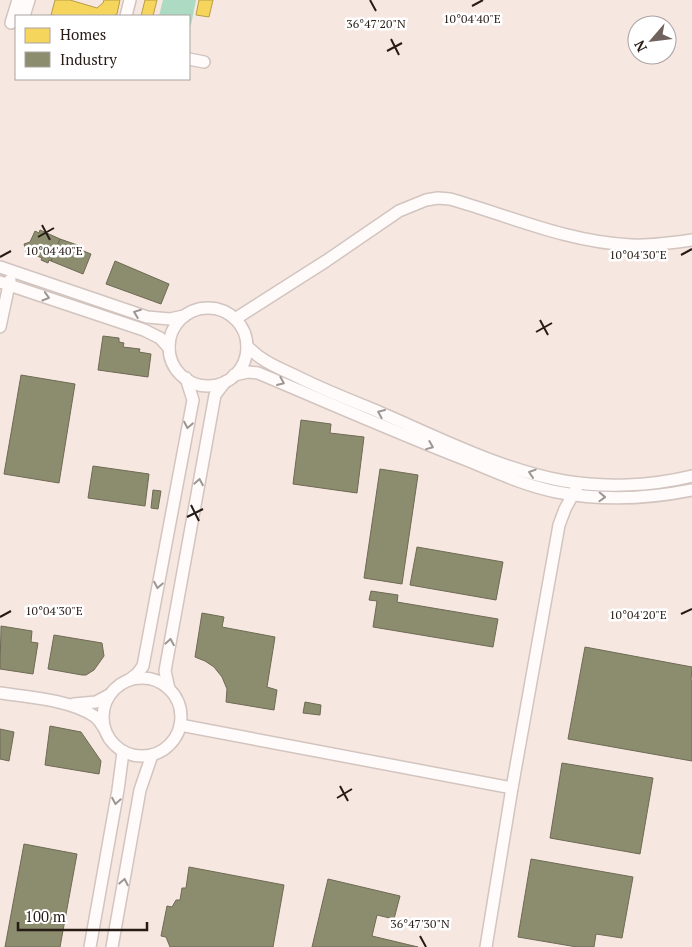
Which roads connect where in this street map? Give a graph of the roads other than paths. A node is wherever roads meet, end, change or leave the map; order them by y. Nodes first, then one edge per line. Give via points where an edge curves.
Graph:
1 (18, 0) edge
2 (29, 0) edge
3 (130, 0) edge
4 (24, 15) edge
5 (126, 15) edge
6 (9, 23) edge
7 (190, 59) edge
8 (204, 62) dead end
9 (692, 240) edge
10 (0, 267) edge
11 (12, 271) junction
12 (4, 284) edge
13 (184, 316) junction
14 (235, 318) junction
15 (0, 327) edge
16 (247, 346) junction
17 (169, 348) junction
18 (186, 378) junction
19 (230, 378) junction
20 (692, 476) edge
21 (579, 483) junction
22 (692, 490) edge
23 (572, 495) junction
24 (129, 680) junction
25 (169, 689) junction
26 (0, 693) edge
27 (110, 694) junction
28 (64, 704) junction
29 (180, 725) junction
30 (104, 729) junction
31 (122, 752) junction
32 (152, 755) junction
33 (512, 788) junction
34 (90, 947) edge
35 (112, 947) edge
36 (486, 947) edge

1 - 6 street
2 - 4 street
3 - 5 street
7 - 8 street
9 - 14 street via 642,245 579,238 450,199 426,200 399,211
10 - 11 street
11 - 12 street
13 -> 11 street via 170,319 147,317
12 - 15 street
12 -> 17 street via 155,334
13 - 14 street via 199,309 216,308
13 - 17 street via 173,330
14 - 16 street
16 - 19 street via 243,362
21 -> 16 street via 503,464 323,389 268,363
17 - 18 street via 177,370
18 - 19 street via 214,386
18 -> 24 street via 193,400 143,666
19 -> 23 street via 248,372 258,373 515,479
25 -> 19 street via 165,671 215,395
20 - 21 street via 625,485
21 - 23 street
23 -> 22 street via 634,498
23 - 33 street via 559,524
24 - 25 street via 150,679
24 - 27 street
25 - 29 street via 181,715
26 - 28 street
27 - 28 street via 89,704
27 - 30 street via 102,717
28 - 30 street via 88,712
29 - 32 street via 166,748
29 - 33 street
30 - 31 street via 109,740
31 - 32 street via 132,756
31 -> 34 street
35 -> 32 street via 140,790
33 - 36 street

